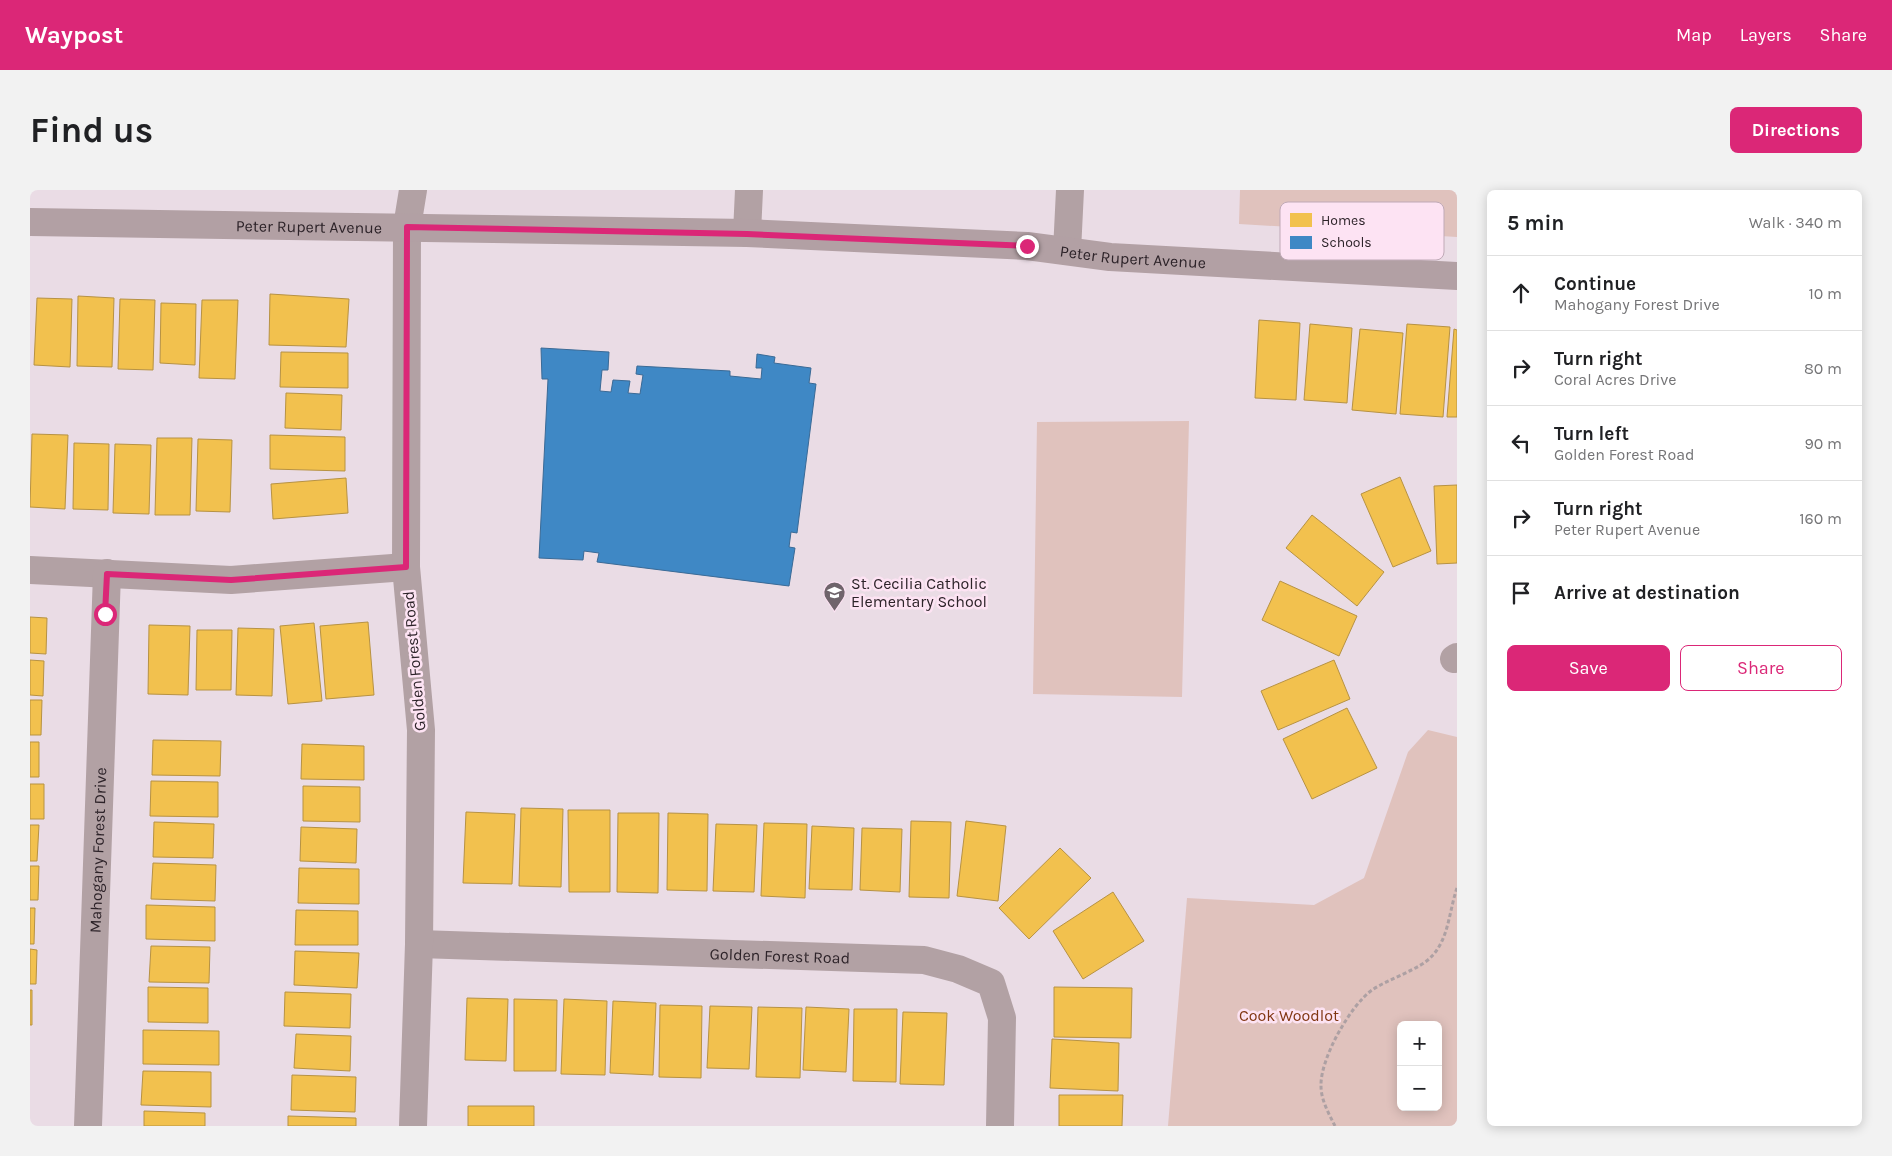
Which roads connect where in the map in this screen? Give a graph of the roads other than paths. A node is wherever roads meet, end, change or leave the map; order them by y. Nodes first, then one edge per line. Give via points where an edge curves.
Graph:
1 (413, 190) edge
2 (749, 190) edge
3 (1070, 190) edge
4 (30, 222) edge
5 (407, 227) junction
6 (747, 234) junction
7 (1067, 251) junction
8 (1457, 276) edge
9 (406, 567) junction
10 (30, 570) edge
11 (107, 574) junction
12 (419, 944) junction
13 (88, 1126) edge
14 (413, 1126) edge
15 (1000, 1126) edge

1 - 5 street, Golden Forest Road
2 - 6 street
3 - 7 street
4 - 5 street, Peter Rupert Avenue
5 - 6 street, Peter Rupert Avenue
5 - 9 street, Golden Forest Road
6 - 7 street, Peter Rupert Avenue via 1027,246
7 - 8 street, Peter Rupert Avenue via 1110,257
9 - 11 street via 231,580
9 - 12 street, Golden Forest Road via 421,730
10 - 11 street
11 - 13 street, Mahogany Forest Drive
12 - 14 street, Golden Forest Road
12 - 15 street, Golden Forest Road via 924,960 958,968 992,983 1002,1018

